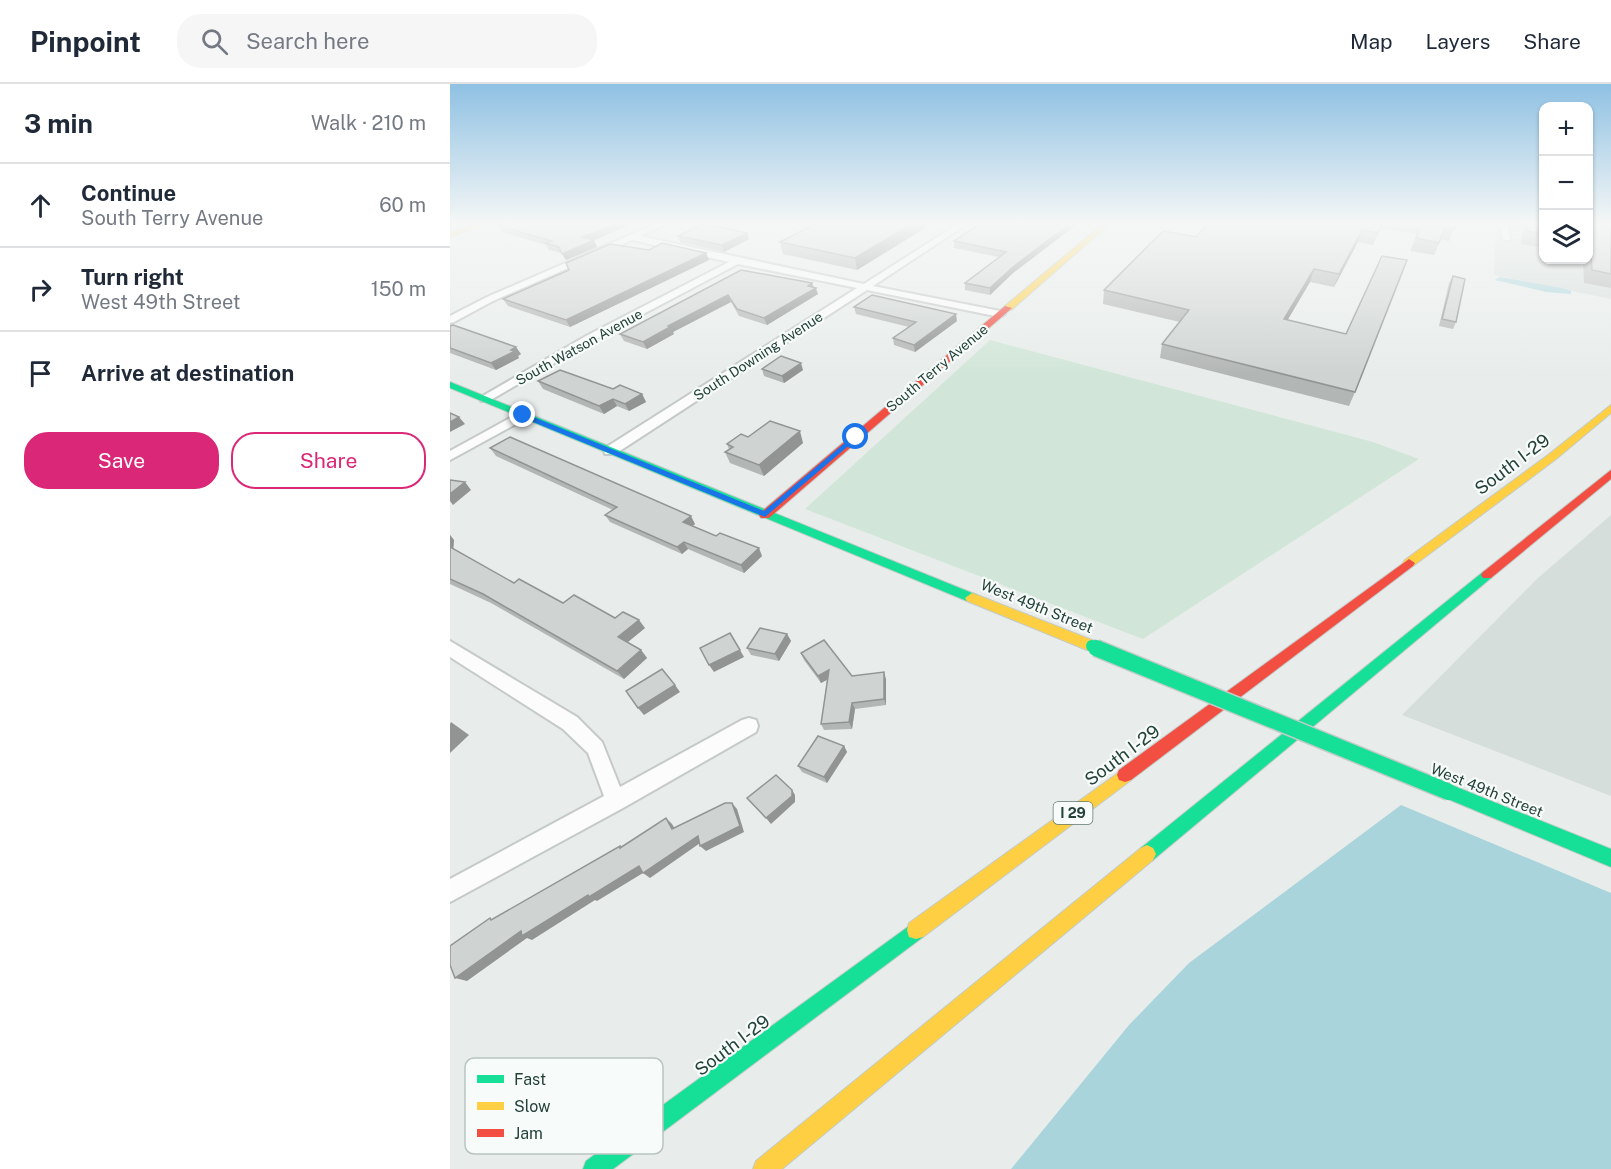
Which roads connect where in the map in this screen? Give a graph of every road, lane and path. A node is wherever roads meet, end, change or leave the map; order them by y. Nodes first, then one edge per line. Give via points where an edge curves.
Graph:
1 (550, 273) edge
2 (715, 273) edge
3 (797, 273) edge
4 (888, 273) edge
5 (1049, 273) edge
6 (867, 286) junction
7 (1000, 314) junction
8 (450, 320) edge
9 (450, 385) edge
10 (485, 399) junction
11 (1611, 408) edge
12 (523, 415) junction
13 (610, 451) junction
14 (450, 456) edge
15 (1611, 473) edge
16 (765, 515) junction
17 (450, 648) edge
18 (749, 726) dead end
19 (616, 801) junction
20 (1611, 858) edge
21 (450, 891) edge
22 (663, 1118) edge
23 (614, 1154) edge
24 (594, 1169) edge
25 (764, 1169) edge

1 - 8 street
2 - 10 street, South Watson Avenue
3 - 6 street
4 - 6 street, South Downing Avenue
5 - 7 main road, South Terry Avenue
6 - 7 street
6 - 13 street, South Downing Avenue
7 - 16 main road, South Terry Avenue
9 - 10 main road, West 49th Street
10 - 12 main road, West 49th Street
11 - 22 main road, South I-29 / I 29 via 1552,458
12 - 13 main road, West 49th Street
12 - 14 street
13 - 16 main road, West 49th Street
15 - 25 main road
16 - 20 main road, West 49th Street, bridge
17 - 19 street via 570,723 595,748
18 - 19 street
19 - 21 street
23 - 24 main road, South I-29 / I 29

